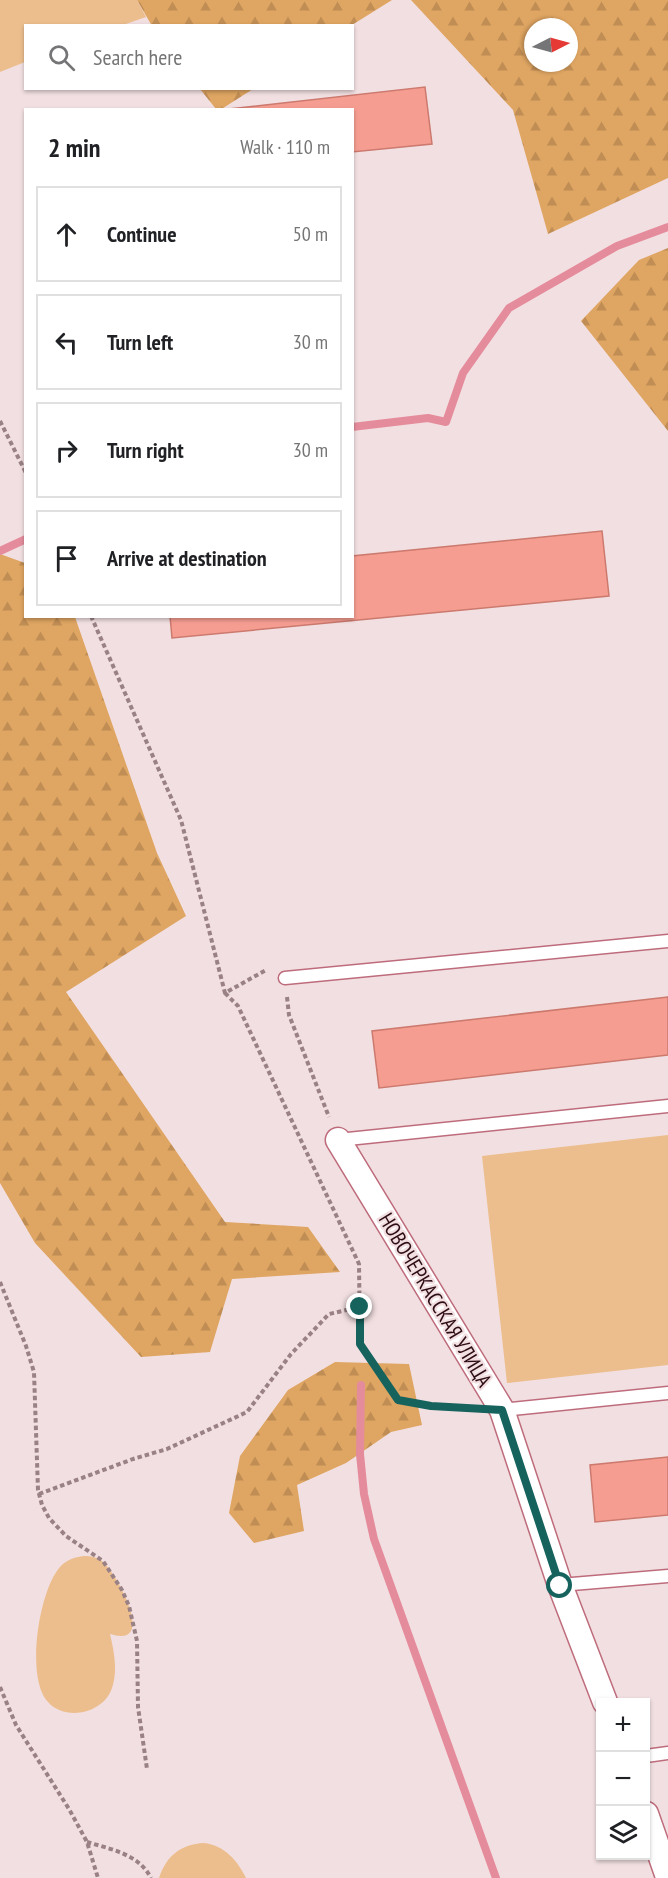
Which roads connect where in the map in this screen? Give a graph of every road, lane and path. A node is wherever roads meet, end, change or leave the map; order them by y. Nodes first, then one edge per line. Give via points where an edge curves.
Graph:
1 (0, 421) edge
2 (24, 469) edge
3 (92, 618) edge
4 (668, 941) edge
5 (285, 978) junction
6 (225, 993) junction
7 (668, 1106) edge
8 (338, 1140) junction
9 (0, 1282) edge
10 (360, 1307) junction
11 (668, 1393) edge
12 (502, 1410) junction
13 (39, 1494) junction
14 (668, 1576) edge
15 (560, 1586) junction
16 (0, 1687) edge
17 (602, 1698) edge
18 (668, 1753) edge
19 (650, 1755) edge
20 (147, 1769) dead end
21 (650, 1828) edge
22 (87, 1842) junction
23 (668, 1877) edge
24 (98, 1878) edge
25 (151, 1878) edge

1 - 2 path
3 - 6 path via 181,820
4 - 5 lane
5 - 6 path via 279,963
5 - 8 path via 289,1015
6 - 10 path via 238,1006 359,1264
7 - 8 lane
8 - 12 street, НОВОЧЕРКАССКАЯ УЛИЦА
9 - 13 path via 33,1372
10 - 12 path via 360,1344 398,1400
10 - 13 path via 329,1314 291,1354 247,1412 167,1449
11 - 12 lane
12 - 15 street, НОВОЧЕРКАССКАЯ УЛИЦА
13 - 20 path via 49,1518 66,1536 103,1561 129,1606 137,1641 138,1707
14 - 15 lane
15 - 17 street, НОВОЧЕРКАССКАЯ УЛИЦА
16 - 22 path via 16,1725
18 - 19 lane
21 - 23 street
22 - 24 path
22 - 25 path via 129,1856

